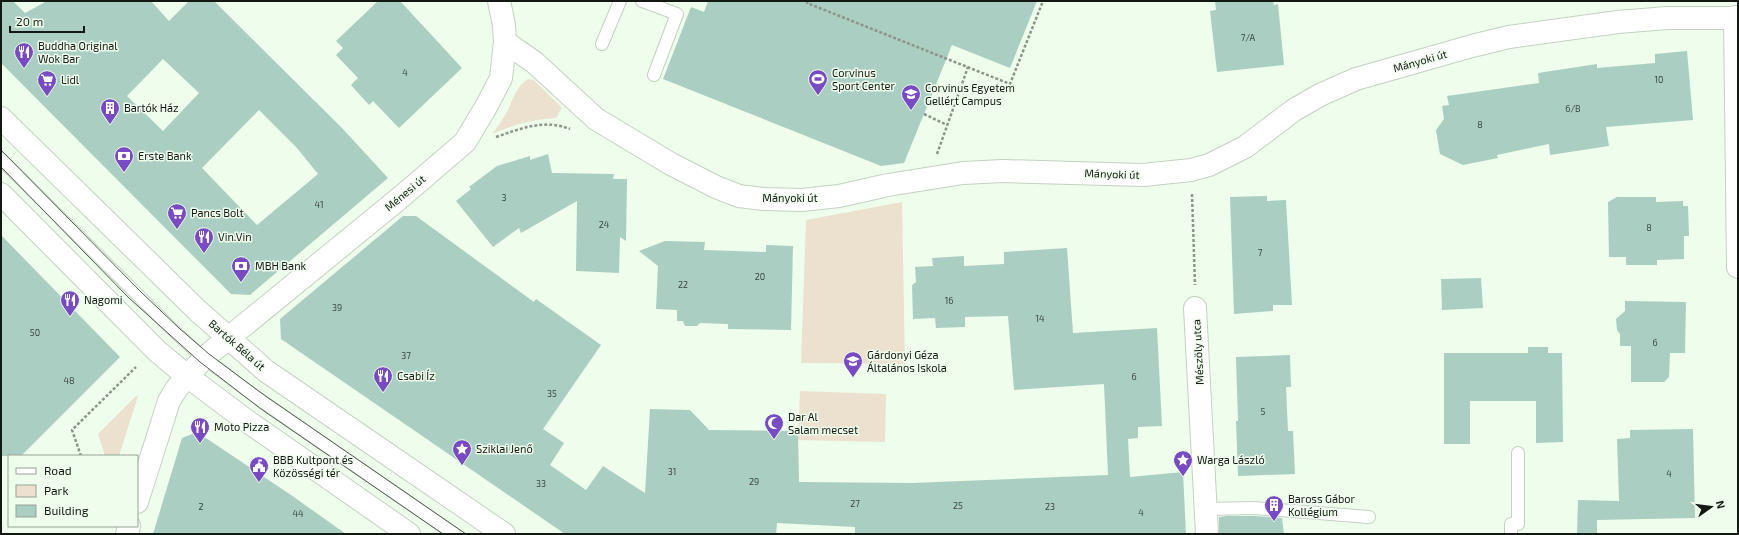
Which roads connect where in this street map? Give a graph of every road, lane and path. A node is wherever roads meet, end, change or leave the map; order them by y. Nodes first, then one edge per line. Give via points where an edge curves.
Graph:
1 (499, 1) edge
2 (620, 1) edge
3 (642, 1) edge
4 (808, 1) edge
5 (1043, 1) edge
6 (1737, 17) edge
7 (505, 42) junction
8 (602, 44) dead end
9 (968, 67) junction
10 (654, 75) dead end
11 (924, 114) dead end
12 (1, 118) edge
13 (557, 124) dead end
14 (497, 137) dead end
15 (1, 159) edge
16 (1191, 170) junction
17 (1, 194) edge
18 (1738, 267) edge
19 (1195, 308) joint
20 (227, 338) junction
21 (204, 358) junction
22 (136, 367) dead end
23 (187, 376) junction
24 (1518, 453) dead end
25 (81, 455) edge
26 (138, 499) edge
27 (1206, 509) junction
28 (1369, 517) dead end
29 (409, 534) edge
30 (454, 534) edge
31 (504, 534) edge
32 (1207, 534) edge
33 (1511, 534) edge

1 - 7 street, Ménesi út
2 - 8 lane
3 - 10 lane via 677,14
4 - 9 path via 807,3
5 - 9 path via 1010,84
6 - 16 street, Mányoki út via 1618,22 1509,37 1472,46 1356,79 1294,110 1245,147 1209,165
6 - 18 street
7 - 16 street, Mányoki út via 534,62 596,119 671,164 739,196 802,200 838,196 936,177 1003,171 1143,175
7 - 20 street, Ménesi út via 501,78 465,142
9 - 11 path via 948,125
12 - 20 street, Bartók Béla út
13 - 14 path via 523,128
15 - 21 lane
16 - 19 path, Mészöly utca
17 - 23 street via 157,351
19 - 27 street, Mészöly utca
20 - 21 street, Ménesi út
20 - 31 street, Bartók Béla út via 266,371
21 - 23 street, Ménesi út
21 - 30 lane
22 - 25 path via 72,430
23 - 26 street, Ménesi út via 169,401
23 - 29 street
24 - 33 lane via 1518,524 1511,524
27 - 28 lane via 1254,508
27 - 32 street, Mészöly utca

